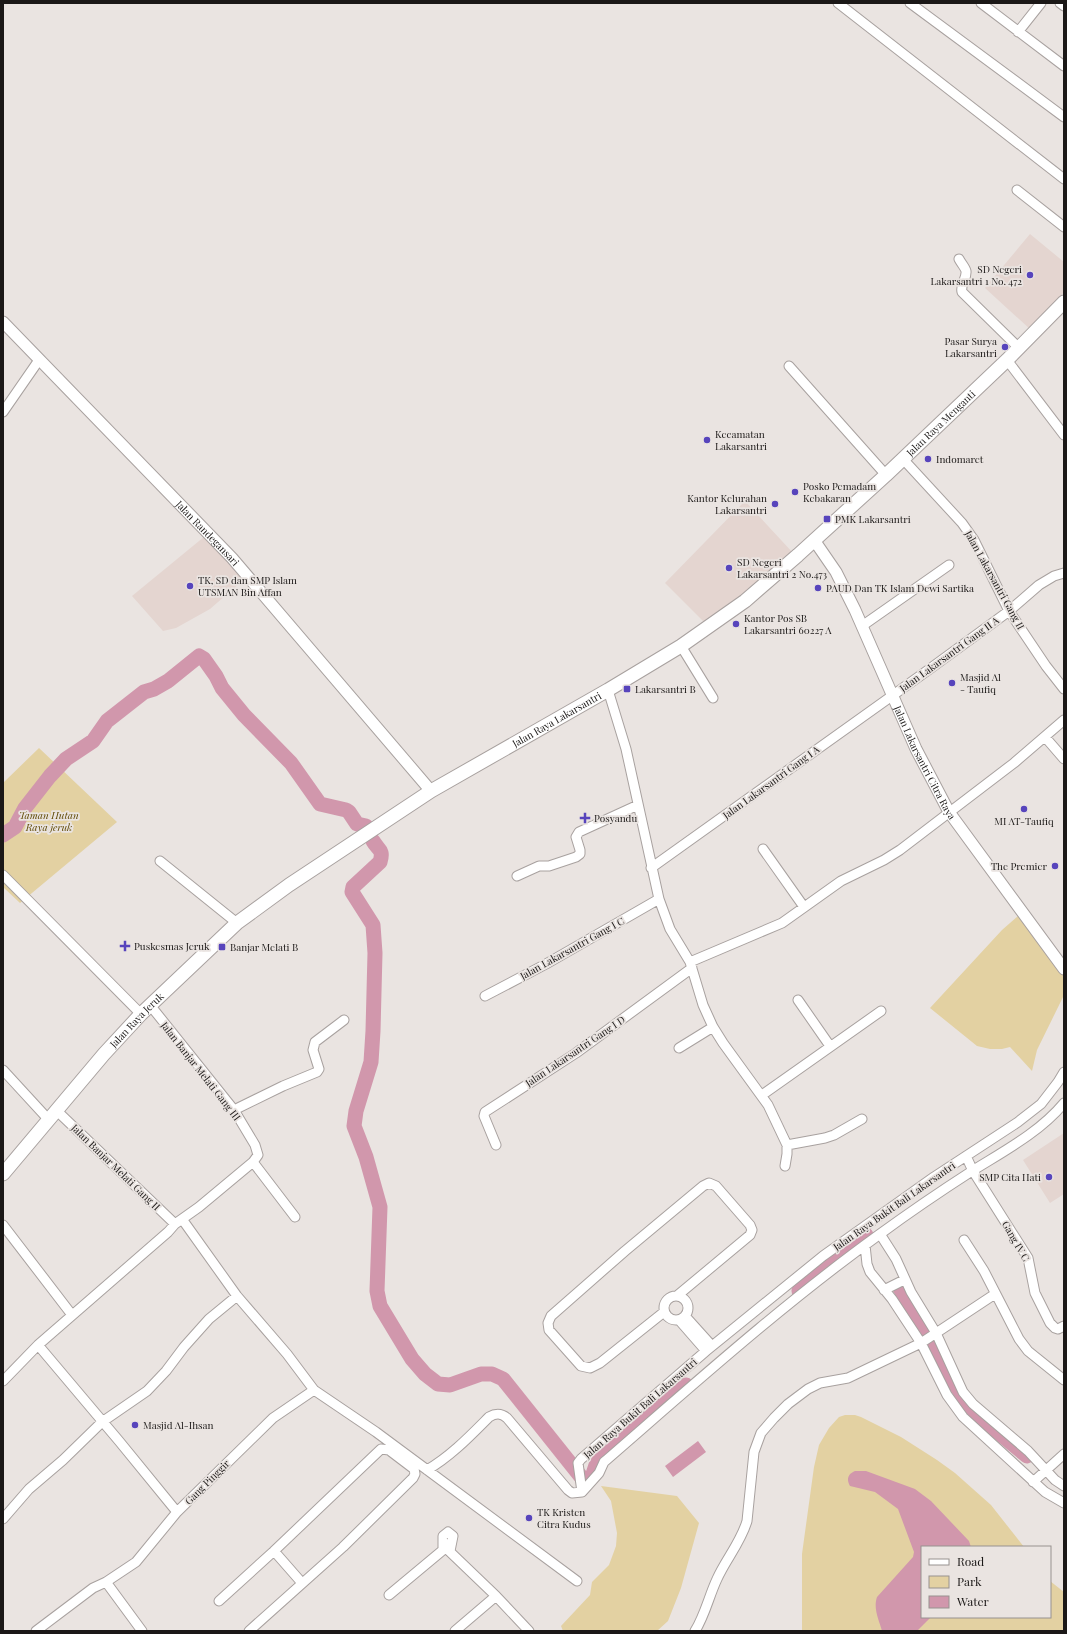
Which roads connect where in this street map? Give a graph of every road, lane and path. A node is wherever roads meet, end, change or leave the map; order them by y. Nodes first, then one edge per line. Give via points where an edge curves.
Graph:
1 (838, 3) edge
2 (910, 3) edge
3 (1041, 3) edge
4 (1060, 3) edge
5 (986, 4) edge
6 (1064, 6) edge
7 (1018, 32) junction
8 (1064, 66) edge
9 (1064, 117) edge
10 (1064, 179) edge
11 (1017, 190) dead end
12 (1064, 227) edge
13 (959, 259) dead end
14 (1064, 302) edge
15 (3, 322) edge
16 (1019, 348) junction
17 (39, 360) junction
18 (1007, 360) junction
19 (789, 366) dead end
20 (3, 412) edge
21 (1064, 435) edge
22 (903, 459) junction
23 (886, 475) junction
24 (814, 540) junction
25 (949, 565) dead end
26 (1064, 573) edge
27 (1009, 611) junction
28 (862, 626) junction
29 (681, 646) junction
30 (1064, 689) edge
31 (608, 690) junction
32 (892, 695) junction
33 (713, 698) dead end
34 (1064, 720) edge
35 (1045, 736) junction
36 (1064, 759) edge
37 (431, 791) junction
38 (638, 804) junction
39 (949, 812) junction
40 (763, 849) dead end
41 (160, 861) dead end
42 (651, 868) junction
43 (3, 875) edge
44 (517, 876) dead end
45 (289, 885) joint
46 (659, 899) junction
47 (804, 907) junction
48 (237, 923) junction
49 (691, 965) junction
50 (1064, 969) edge
51 (485, 996) dead end
52 (798, 1000) dead end
53 (146, 1009) junction
54 (881, 1011) dead end
55 (344, 1020) dead end
56 (713, 1027) junction
57 (830, 1046) junction
58 (679, 1048) dead end
59 (3, 1070) edge
60 (1064, 1072) edge
61 (762, 1095) junction
62 (1064, 1103) edge
63 (234, 1110) junction
64 (52, 1115) junction
65 (862, 1119) dead end
66 (496, 1145) dead end
67 (787, 1145) junction
68 (966, 1156) junction
69 (253, 1162) junction
70 (785, 1166) dead end
71 (973, 1171) junction
72 (3, 1174) edge
73 (295, 1217) dead end
74 (179, 1222) junction
75 (3, 1225) edge
76 (880, 1234) junction
77 (964, 1240) dead end
78 (865, 1245) junction
79 (904, 1280) junction
80 (884, 1290) junction
81 (995, 1294) junction
82 (678, 1295) junction
83 (237, 1296) junction
84 (664, 1312) junction
85 (72, 1315) junction
86 (682, 1318) junction
87 (1064, 1326) edge
88 (936, 1333) junction
89 (921, 1342) junction
90 (38, 1345) junction
91 (713, 1353) junction
92 (1064, 1380) edge
93 (3, 1382) edge
94 (314, 1390) junction
95 (102, 1422) junction
96 (1064, 1454) edge
97 (427, 1470) junction
98 (1046, 1470) junction
99 (1033, 1482) junction
100 (1064, 1486) edge
101 (582, 1489) junction
102 (1064, 1502) edge
103 (178, 1512) junction
104 (3, 1519) edge
105 (274, 1551) junction
106 (577, 1581) dead end
107 (106, 1582) junction
108 (302, 1584) junction
109 (389, 1595) dead end
110 (496, 1596) junction
111 (219, 1601) dead end
112 (36, 1631) edge
113 (142, 1631) edge
114 (249, 1631) edge
115 (455, 1631) edge
116 (529, 1631) edge
117 (695, 1631) edge

1 - 10 street
2 - 9 street
3 - 7 street
4 - 6 street
5 - 7 street
7 - 8 street
11 - 12 street
13 - 16 street via 966,273 962,292
14 - 16 main road, Jalan Raya Menganti
15 - 17 street, Jalan Randegansari
16 - 18 main road, Jalan Raya Menganti
17 - 20 street
17 - 37 street, Jalan Randegansari via 232,558
18 - 21 street
18 - 22 main road, Jalan Raya Menganti
19 - 23 street
22 - 23 main road, Jalan Raya Menganti
22 - 27 street, Jalan Lakarsantri Gang II via 962,522 974,540
23 - 24 main road, Jalan Raya Menganti
24 - 28 street, Jalan Lakarsantri Citra Raya via 836,572
24 - 29 main road, Jalan Raya Lakarsantri via 745,600
25 - 28 street
26 - 27 street, Jalan Lakarsantri Gang II A via 1039,585
27 - 30 street, Jalan Lakarsantri Gang II
27 - 32 street, Jalan Lakarsantri Gang II A
28 - 32 street, Jalan Lakarsantri Citra Raya
29 - 31 main road, Jalan Raya Lakarsantri
29 - 33 street
31 - 37 main road, Jalan Raya Lakarsantri
31 - 38 street via 626,749
32 - 39 street, Jalan Lakarsantri Citra Raya
32 - 42 street, Jalan Lakarsantri Gang I A
34 - 35 street
35 - 36 street
35 - 39 street
37 - 45 main road, Jalan Raya Lakarsantri
38 - 42 street
38 - 44 street via 579,832 576,837 580,854 576,857 549,866 539,866
39 - 47 street via 900,850 841,881
39 - 50 street, Jalan Lakarsantri Citra Raya
40 - 47 street
41 - 48 street
42 - 46 street
43 - 53 street, Jalan Banjar Melati Gang III
45 - 48 main road, Jalan Raya Jeruk
46 - 49 street via 670,928
46 - 51 street, Jalan Lakarsantri Gang I C
47 - 49 street via 782,923
48 - 53 main road, Jalan Raya Jeruk
49 - 56 street via 703,1005
49 - 66 street, Jalan Lakarsantri Gang I D via 576,1053 485,1112 484,1116
52 - 57 street
53 - 63 street, Jalan Banjar Melati Gang III
53 - 64 main road, Jalan Raya Jeruk
54 - 57 street
55 - 63 street via 315,1042 313,1050 319,1070 317,1072
56 - 58 street
56 - 61 street
57 - 61 street
59 - 64 street, Jalan Banjar Melati Gang II
60 - 68 street, Jalan Raya Bukit Bali Lakarsantri via 1041,1104
61 - 67 street
62 - 71 street, Jalan Raya Bukit Bali Lakarsantri via 1053,1116
63 - 69 street, Jalan Banjar Melati Gang III via 255,1145 258,1155
64 - 72 main road, Jalan Raya Jeruk
64 - 74 street, Jalan Banjar Melati Gang II
65 - 67 street via 834,1135
67 - 70 street
68 - 71 street
68 - 91 street, Jalan Raya Bukit Bali Lakarsantri via 823,1256
69 - 73 street
69 - 74 street
71 - 76 street, Jalan Raya Bukit Bali Lakarsantri
71 - 87 street, Gang IV C via 1028,1258 1035,1293 1050,1323 1058,1329
74 - 83 street, Jalan Banjar Melati Gang II
74 - 85 street
75 - 85 street
76 - 78 street, Jalan Raya Bukit Bali Lakarsantri
76 - 79 street via 896,1259
77 - 81 street
78 - 80 street via 870,1272
78 - 91 street, Jalan Raya Bukit Bali Lakarsantri
79 - 80 street
79 - 88 street
80 - 89 street
81 - 88 street
81 - 92 street via 1028,1352
82 - 84 street via 666,1300
82 - 84 street via 750,1235 752,1230 716,1186 709,1183 625,1251 551,1316 548,1323 549,1330 581,1366 590,1368 600,1363
82 - 86 street via 684,1298 688,1305
83 - 94 street, Jalan Banjar Melati Gang II via 271,1334
83 - 95 street via 208,1319 148,1390
84 - 86 street via 670,1318
85 - 90 street
86 - 91 street
88 - 89 street
88 - 98 street via 963,1392
89 - 99 street via 948,1396 963,1417
89 - 117 street via 848,1378 820,1383 808,1389 788,1404 761,1433 754,1452 744,1532 717,1578
90 - 93 street
90 - 95 street
91 - 101 street, Jalan Raya Bukit Bali Lakarsantri via 604,1462 596,1476
91 - 101 street, Jalan Raya Bukit Bali Lakarsantri via 578,1463
94 - 97 street, Jalan Banjar Melati Gang II
94 - 103 street, Gang Pinggir via 273,1418
95 - 103 street
95 - 104 street via 29,1489
96 - 98 street
97 - 101 street via 457,1448 489,1417 499,1413 507,1418 568,1490 572,1493
97 - 106 street, Jalan Banjar Melati Gang II
98 - 99 street
98 - 100 street
99 - 102 street
103 - 107 street, Gang Pinggir via 136,1562
105 - 108 street
105 - 108 street via 382,1449 389,1450 414,1469 413,1478
105 - 111 street
107 - 112 street, Gang Pinggir via 93,1588
107 - 113 street
108 - 114 street
109 - 110 street via 446,1550
110 - 115 street
110 - 116 street

